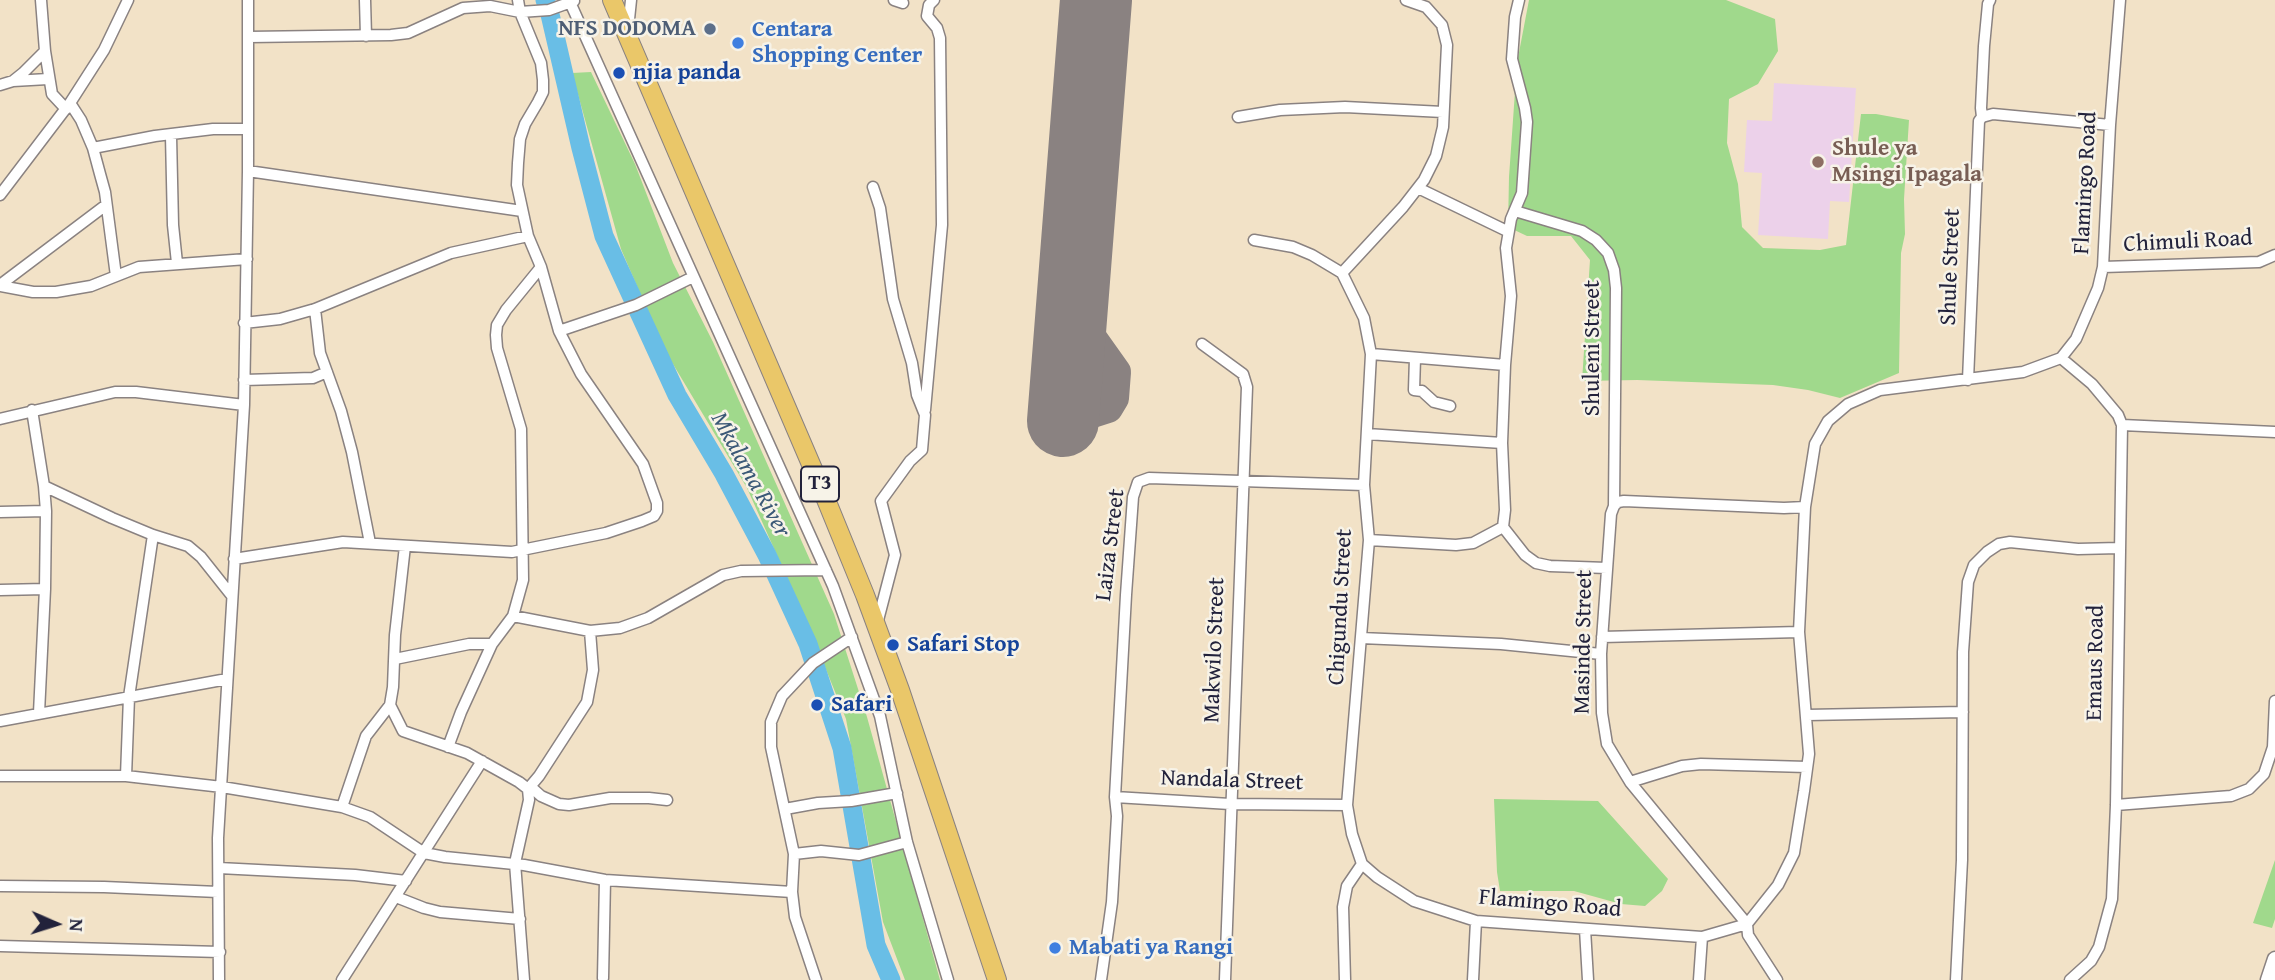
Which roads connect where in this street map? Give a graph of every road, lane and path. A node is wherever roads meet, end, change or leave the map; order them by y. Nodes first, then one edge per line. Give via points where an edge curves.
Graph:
1 (41, 0) edge
2 (128, 0) edge
3 (248, 0) edge
4 (365, 0) edge
5 (518, 0) edge
6 (612, 0) edge
7 (631, 0) edge
8 (934, 0) edge
9 (1406, 0) edge
10 (1519, 0) edge
11 (1990, 0) edge
12 (2120, 0) edge
13 (572, 1) edge
14 (520, 12) junction
15 (366, 36) junction
16 (628, 36) junction
17 (249, 37) junction
18 (45, 51) junction
19 (48, 79) junction
20 (13, 80) junction
21 (0, 85) edge
22 (68, 106) junction
23 (1443, 112) junction
24 (1238, 117) dead end
25 (1982, 117) junction
26 (2110, 125) junction
27 (248, 128) junction
28 (171, 136) junction
29 (93, 148) junction
30 (248, 171) junction
31 (873, 187) dead end
32 (1418, 188) junction
33 (0, 195) edge
34 (106, 205) junction
35 (522, 211) junction
36 (1515, 211) junction
37 (1507, 231) junction
38 (528, 236) junction
39 (1254, 240) dead end
40 (2275, 255) edge
41 (247, 258) junction
42 (177, 263) junction
43 (541, 267) junction
44 (2103, 267) junction
45 (1342, 272) junction
46 (116, 276) junction
47 (693, 276) junction
48 (0, 285) edge
49 (315, 309) junction
50 (244, 323) junction
51 (559, 331) junction
52 (1202, 344) dead end
53 (1371, 354) junction
54 (1415, 358) junction
55 (2061, 358) junction
56 (1505, 365) junction
57 (327, 372) junction
58 (244, 380) junction
59 (1968, 380) junction
60 (244, 405) junction
61 (1450, 406) dead end
62 (32, 410) junction
63 (925, 415) junction
64 (0, 419) edge
65 (2122, 425) junction
66 (2275, 432) edge
67 (1367, 434) junction
68 (1502, 443) junction
69 (1243, 481) junction
70 (1364, 485) junction
71 (44, 486) junction
72 (1614, 506) junction
73 (1805, 507) junction
74 (46, 511) junction
75 (0, 512) edge
76 (1503, 527) junction
77 (153, 535) junction
78 (1368, 540) junction
79 (370, 542) junction
80 (405, 546) junction
81 (2119, 548) junction
82 (523, 551) junction
83 (234, 559) junction
84 (1607, 568) junction
85 (825, 570) junction
86 (45, 589) junction
87 (0, 590) edge
88 (232, 596) junction
89 (513, 616) junction
90 (876, 625) junction
91 (590, 631) junction
92 (1799, 632) junction
93 (852, 637) junction
94 (1602, 637) junction
95 (1361, 638) junction
96 (492, 644) junction
97 (1601, 654) junction
98 (395, 659) junction
99 (227, 679) junction
100 (129, 697) junction
101 (2275, 701) edge
102 (390, 705) junction
103 (1964, 712) junction
104 (39, 713) junction
105 (1807, 715) junction
106 (0, 721) edge
107 (448, 747) junction
108 (482, 761) junction
109 (1807, 767) junction
110 (0, 776) edge
111 (126, 776) junction
112 (1630, 782) junction
113 (222, 788) junction
114 (529, 788) junction
115 (897, 793) junction
116 (1115, 797) junction
117 (667, 800) dead end
118 (1230, 804) junction
119 (1348, 805) junction
120 (2116, 805) junction
121 (342, 807) junction
122 (785, 810) junction
123 (907, 842) junction
124 (424, 853) junction
125 (794, 855) junction
126 (516, 863) junction
127 (1362, 864) junction
128 (219, 868) junction
129 (605, 880) junction
130 (406, 881) junction
131 (0, 886) edge
132 (218, 892) junction
133 (792, 892) junction
134 (396, 897) junction
135 (520, 919) junction
136 (1476, 921) junction
137 (1747, 924) junction
138 (1585, 929) junction
139 (1702, 937) junction
140 (0, 946) edge
141 (220, 952) junction
142 (2275, 959) edge
143 (603, 978) dead end
144 (219, 980) edge
145 (342, 980) edge
146 (524, 980) edge
147 (816, 980) edge
148 (948, 980) edge
149 (997, 980) edge
150 (1101, 980) edge
151 (1225, 980) edge
152 (1345, 980) edge
153 (1473, 980) edge
154 (1588, 980) edge
155 (1699, 980) edge
156 (1777, 980) edge
157 (1955, 980) edge
158 (2070, 980) edge
159 (2268, 980) edge

1 - 18 street
2 - 22 street via 104,50
3 - 17 street
4 - 15 street
5 - 14 street
6 - 16 highway, T3
7 - 16 street
8 - 63 street via 927,16 940,38 942,225
9 - 23 street via 1426,7 1442,25 1447,45
10 - 36 street via 1512,59 1527,122 1522,193
11 - 25 street, Shule Street
12 - 26 street, Flamingo Road
13 - 14 street via 549,10
13 - 47 street
14 - 15 street via 490,6 463,8 408,33
14 - 35 street via 541,63 543,80 543,92 520,139 517,185
15 - 17 street
16 - 90 highway, T3
17 - 27 street
18 - 19 street
18 - 20 street
19 - 20 street
19 - 22 street via 52,94
20 - 21 street
22 - 29 street via 81,120
22 - 33 street
23 - 24 street via 1345,107
23 - 32 street via 1436,156
25 - 26 street via 1993,114
25 - 59 street, Shule Street via 1977,130
26 - 44 street, Flamingo Road
27 - 28 street
27 - 30 street
28 - 29 street
28 - 42 street
29 - 34 street
30 - 35 street
30 - 41 street
31 - 63 street via 893,299
32 - 37 street
32 - 45 street
34 - 46 street
34 - 48 street
35 - 38 street
36 - 37 street
36 - 72 street, Shuleni Street via 1583,231 1608,254 1614,270
37 - 56 street via 1511,296
38 - 43 street
38 - 49 street via 451,253
39 - 45 street via 1293,247
40 - 44 street, Chimuli Road via 2259,262
41 - 42 street
41 - 50 street
42 - 46 street via 139,267
43 - 51 street
43 - 82 street via 506,310 496,335 521,429
44 - 55 street, Flamingo Road via 2076,339
45 - 53 street, Chigundu Street via 1364,318
46 - 48 street via 56,292
47 - 51 street via 636,305
47 - 85 street
49 - 50 street
49 - 57 street
50 - 58 street
51 - 82 street via 581,374 643,464 657,511 606,533
52 - 69 street, Makwilo Street via 1246,379
53 - 54 street
53 - 67 street, Chigundu Street
54 - 56 street
54 - 61 street via 1414,390
55 - 59 street via 2022,372
55 - 65 street via 2092,384
56 - 68 street
57 - 58 street via 313,378
57 - 79 street via 352,452
58 - 60 street
59 - 73 street via 1880,390 1848,404 1828,421 1815,444
60 - 62 street via 115,392
60 - 83 street
62 - 64 street
62 - 71 street
63 - 90 street via 922,450 881,501 895,555
65 - 66 street
65 - 81 street, Emaus Road
67 - 68 street
67 - 70 street, Chigundu Street
68 - 76 street
69 - 70 street, Laiza Street
69 - 116 street, Laiza Street via 1149,478 1138,482 1135,489
69 - 118 street, Makwilo Street
70 - 78 street, Chigundu Street
71 - 74 street
71 - 77 street
72 - 73 street via 1624,501
72 - 84 street, Masinde Street
73 - 92 street
74 - 75 street
74 - 86 street
76 - 78 street via 1472,544
76 - 84 street via 1536,563
77 - 88 street via 195,550
77 - 100 street
78 - 95 street, Chigundu Street
79 - 80 street
79 - 83 street via 324,544
80 - 82 street
80 - 98 street
81 - 103 street via 2010,542 1999,544 1974,565 1968,582 1963,652
81 - 120 street, Emaus Road
82 - 89 street via 523,580
83 - 88 street
84 - 94 street, Masinde Street
85 - 91 street via 732,572 633,625
85 - 93 street
86 - 87 street
86 - 104 street
88 - 99 street
89 - 91 street
89 - 96 street
90 - 149 highway, T3
91 - 114 street via 593,670 587,702
92 - 94 street
92 - 105 street
93 - 115 street via 880,716
93 - 122 street via 813,663 782,696 771,722 771,747
94 - 97 street, Masinde Street
95 - 97 street
95 - 119 street, Chigundu Street
96 - 98 street via 469,644
96 - 107 street
97 - 112 street, Masinde Street via 1604,729 1612,755
98 - 102 street
99 - 100 street
99 - 113 street
100 - 104 street
100 - 111 street
101 - 120 street via 2273,747 2264,774 2249,789 2231,796
102 - 107 street via 403,731
102 - 121 street via 366,736
103 - 105 street
103 - 157 street
104 - 106 street
105 - 109 street
107 - 108 street
108 - 114 street
108 - 124 street
109 - 112 street via 1701,764
109 - 137 street via 1794,853 1778,885
110 - 111 street
111 - 113 street
112 - 137 street, Masinde Street
113 - 121 street
113 - 128 street
114 - 117 street via 569,805 610,798
114 - 126 street
115 - 122 street
115 - 123 street
116 - 118 street, Nandala Street
116 - 150 street, Laiza Street via 1112,902
118 - 119 street, Nandala Street
118 - 151 street, Makwilo Street
119 - 127 street, Chigundu Street
120 - 158 street, Emaus Road via 2112,899 2099,947
121 - 124 street via 370,817
122 - 125 street
123 - 125 street via 859,855 821,851
123 - 148 street
124 - 126 street
124 - 130 street
125 - 133 street
126 - 129 street
126 - 135 street
127 - 136 street, Flamingo Road via 1414,901
127 - 152 street via 1347,886 1343,907
128 - 130 street
128 - 132 street
129 - 133 street
129 - 143 street
130 - 134 street
131 - 132 street
132 - 141 street
133 - 147 street via 795,917
134 - 135 street via 440,912
134 - 145 street
135 - 146 street
136 - 138 street, Flamingo Road
136 - 153 street
137 - 139 street, Flamingo Road
137 - 156 street, Masinde Street via 1748,935
138 - 139 street, Flamingo Road
138 - 154 street
139 - 155 street
140 - 141 street
141 - 144 street
142 - 159 street

